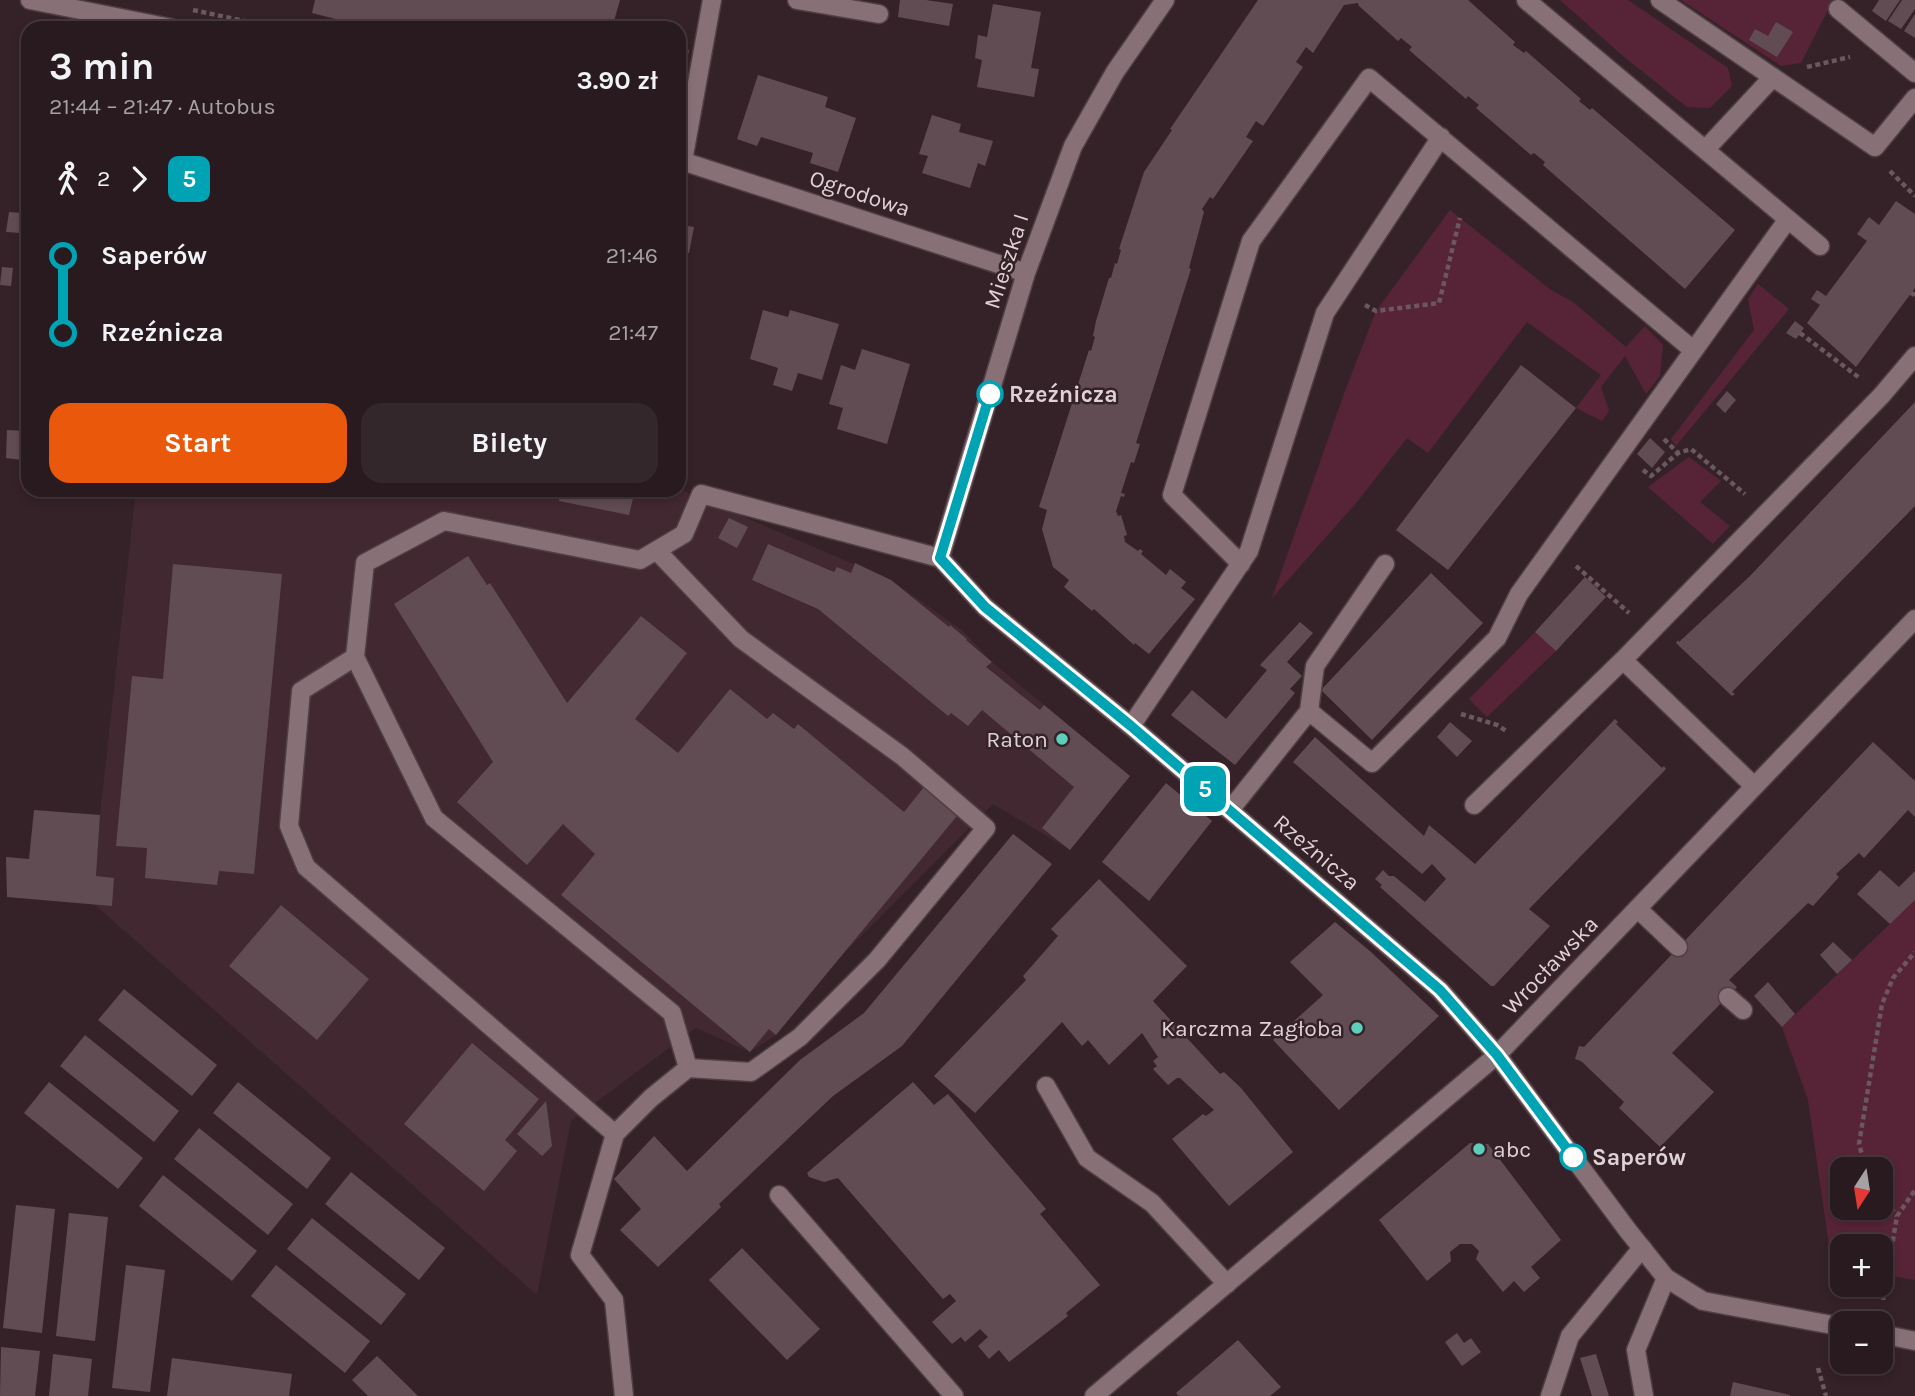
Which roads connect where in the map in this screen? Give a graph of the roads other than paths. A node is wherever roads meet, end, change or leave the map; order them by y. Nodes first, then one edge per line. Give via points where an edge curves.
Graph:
1 (30, 0) edge
2 (712, 0) edge
3 (797, 0) edge
4 (1165, 0) edge
5 (1526, 0) edge
6 (1661, 0) edge
7 (1838, 9) dead end
8 (879, 14) dead end
9 (136, 21) edge
10 (1915, 73) edge
11 (1773, 77) junction
12 (1915, 97) edge
13 (686, 134) edge
14 (1441, 137) junction
15 (1706, 150) junction
16 (686, 162) edge
17 (1788, 219) junction
18 (1820, 246) dead end
19 (1026, 273) junction
20 (1693, 350) junction
21 (1915, 356) edge
22 (657, 551) junction
23 (940, 558) junction
24 (1241, 564) junction
25 (1385, 564) dead end
26 (1915, 619) edge
27 (355, 657) junction
28 (1623, 660) junction
29 (1309, 711) junction
30 (1131, 726) junction
31 (1754, 786) junction
32 (1474, 805) dead end
33 (1230, 810) junction
34 (1638, 909) junction
35 (1678, 947) dead end
36 (1728, 997) dead end
37 (1743, 1010) dead end
38 (1497, 1055) junction
39 (688, 1068) junction
40 (1046, 1086) dead end
41 (615, 1134) junction
42 (779, 1195) dead end
43 (1642, 1248) junction
44 (1667, 1278) junction
45 (1227, 1284) junction
46 (1830, 1325) edge
47 (1893, 1336) edge
48 (1915, 1341) edge
49 (624, 1396) edge
50 (954, 1396) edge
51 (1094, 1396) edge
52 (1550, 1396) edge
53 (1644, 1396) edge

1 - 9 street
2 - 13 street
3 - 8 street
4 - 19 street, Mieszka I via 1115,72 1073,146
5 - 15 street
6 - 11 street
7 - 10 street
11 - 12 street via 1875,147
11 - 15 street
14 - 20 street
14 - 24 street via 1325,313
14 - 24 street via 1369,78 1251,241 1172,495
15 - 17 street
16 - 19 street, Ogrodowa
17 - 18 street
17 - 20 street
19 - 23 street, Mieszka I
20 - 29 street via 1519,594 1497,638 1373,762
21 - 28 street
22 - 23 street via 684,534 701,494
22 - 27 street via 640,560 444,521 365,563
22 - 39 street via 741,639 902,756 986,828 877,960 800,1037 751,1072
23 - 30 street, Rzeźnicza via 985,607
24 - 30 street
25 - 29 street via 1315,666
26 - 31 street, Wrocławska
27 - 39 street via 434,818 672,1013
27 - 41 street via 301,691 289,826 306,867
28 - 31 street
28 - 32 street
29 - 33 street
30 - 33 street, Rzeźnicza
31 - 34 street, Wrocławska
33 - 38 street, Rzeźnicza via 1440,990
34 - 35 street
34 - 38 street, Wrocławska
36 - 37 street
38 - 43 street
38 - 45 street, Wrocławska
39 - 41 street
40 - 45 street via 1087,1158 1152,1203
41 - 49 street via 580,1255 614,1300
42 - 50 street
43 - 44 street
43 - 52 street via 1570,1336
44 - 46 street via 1703,1301
44 - 53 street via 1636,1350
45 - 51 street, Wrocławska
47 - 48 street

